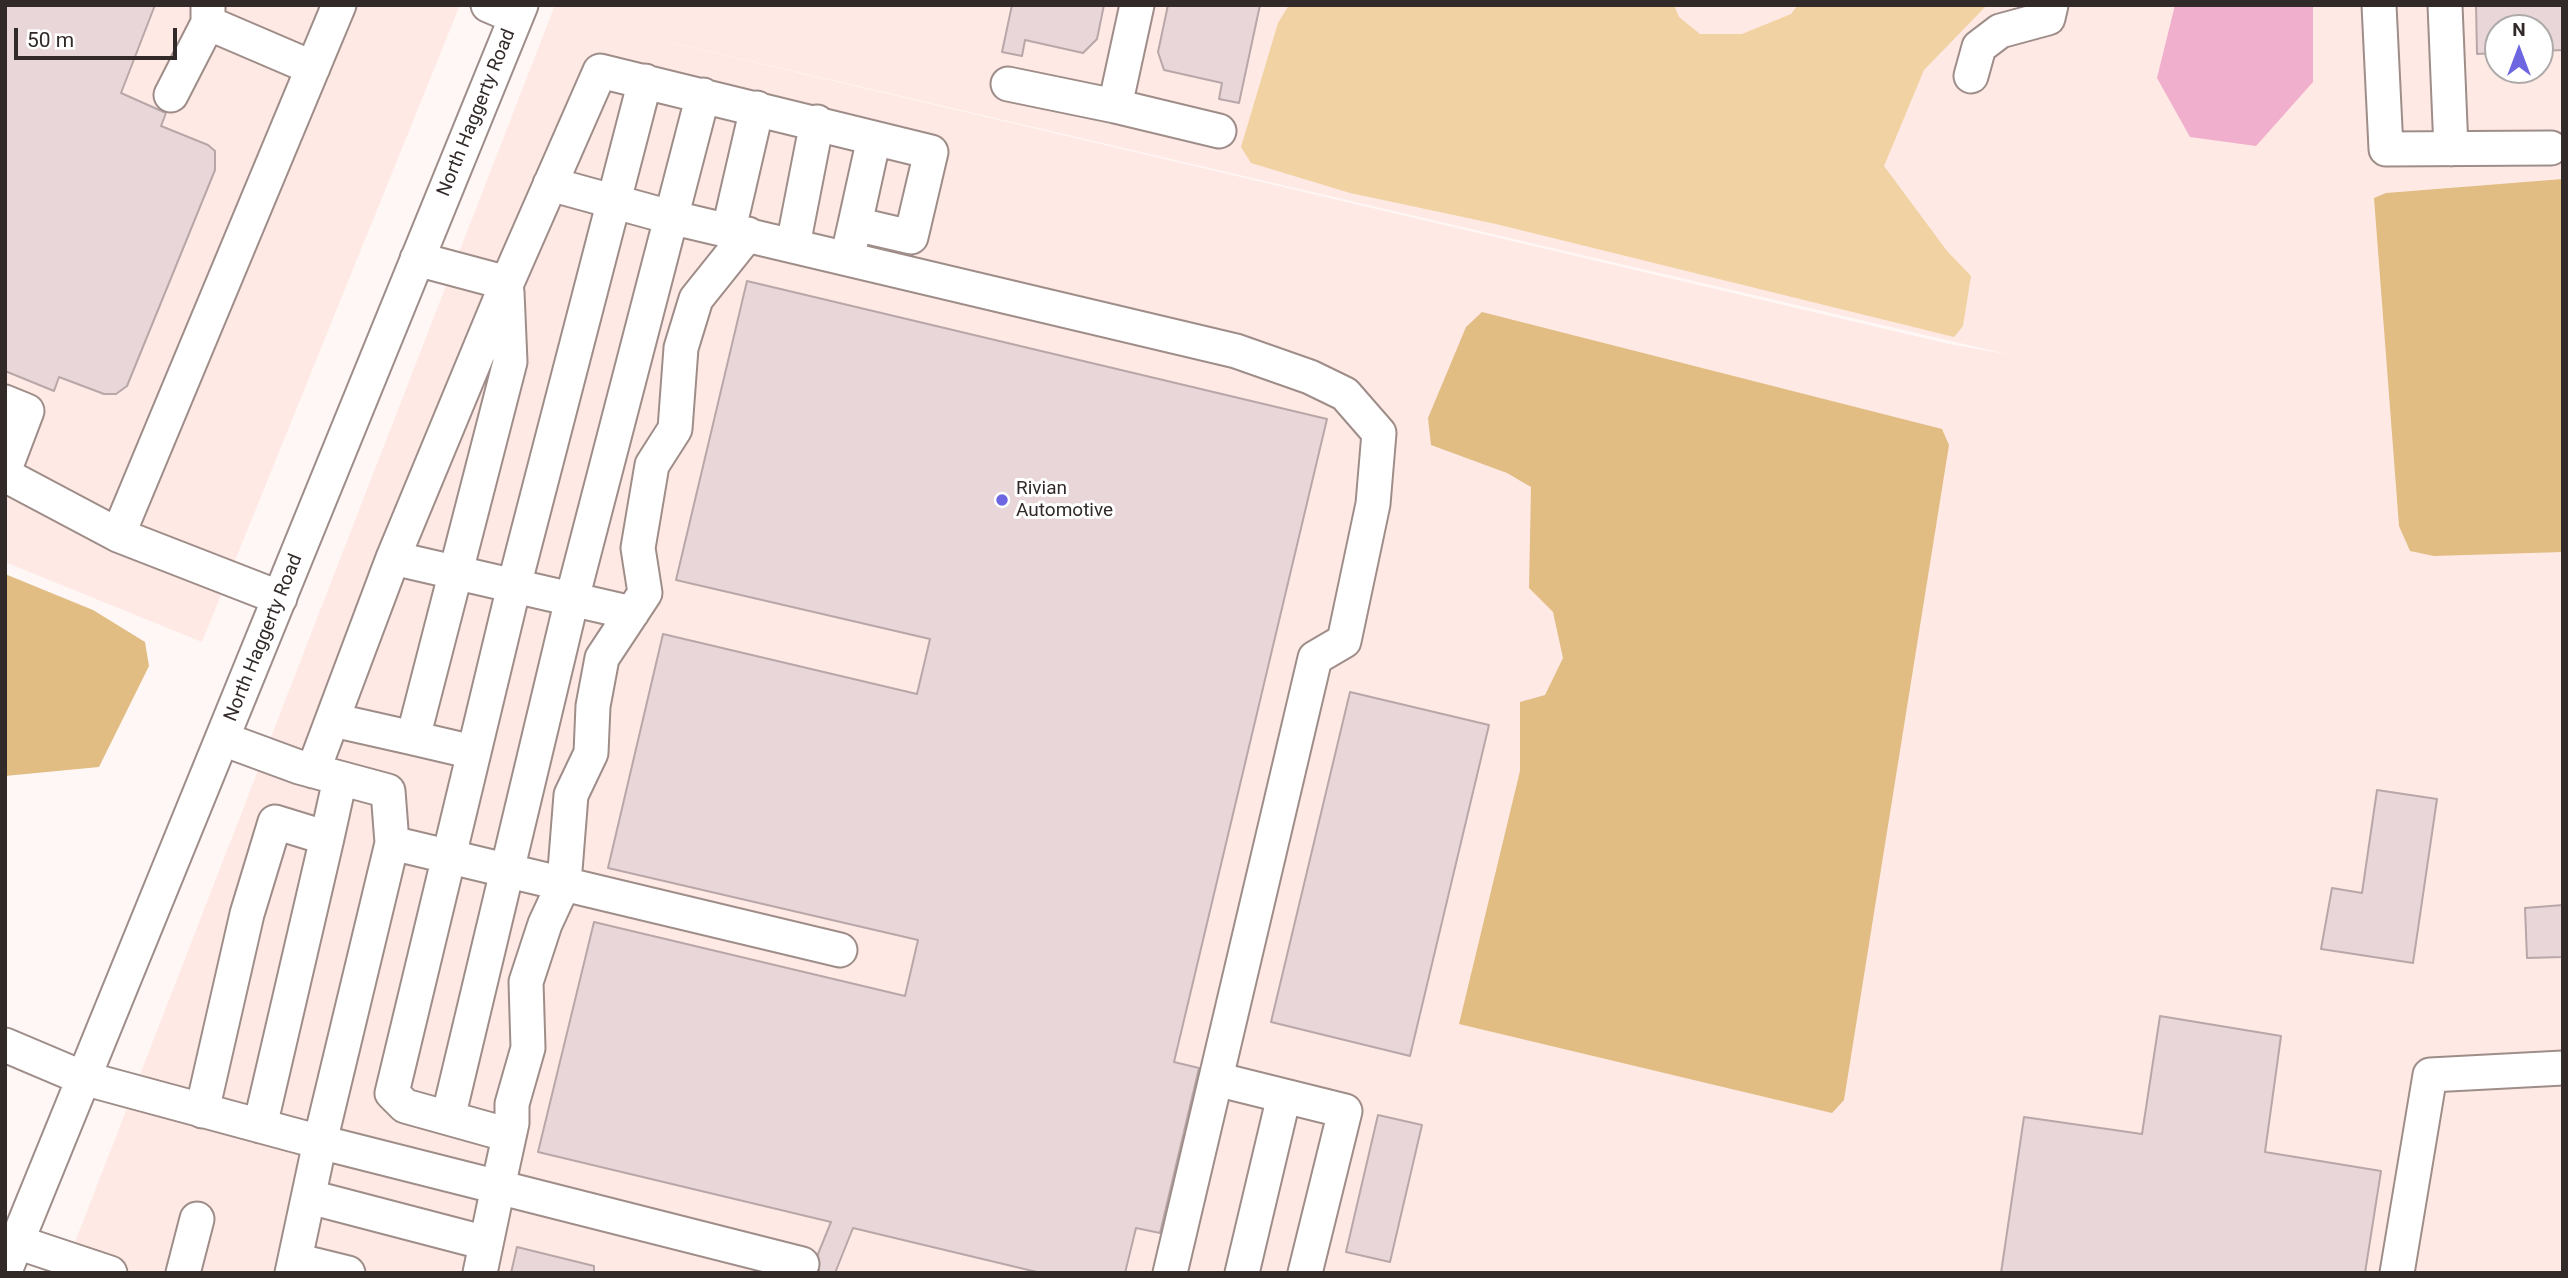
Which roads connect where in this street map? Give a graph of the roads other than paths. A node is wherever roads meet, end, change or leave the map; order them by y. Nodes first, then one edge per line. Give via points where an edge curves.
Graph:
1 (338, 5) edge
2 (1137, 5) edge
3 (2051, 5) edge
4 (2379, 5) edge
5 (2445, 5) edge
6 (508, 9) edge
7 (208, 14) edge
8 (313, 68) junction
9 (1971, 76) dead end
10 (645, 81) junction
11 (1008, 84) dead end
12 (171, 95) dead end
13 (703, 95) junction
14 (1115, 106) junction
15 (757, 108) junction
16 (817, 122) junction
17 (1219, 131) dead end
18 (874, 138) junction
19 (2551, 148) dead end
20 (2451, 149) junction
21 (550, 184) junction
22 (612, 202) junction
23 (670, 217) junction
24 (855, 224) junction
25 (739, 232) junction
26 (793, 246) junction
27 (417, 258) junction
28 (847, 259) junction
29 (507, 283) junction
30 (5, 402) edge
31 (5, 469) edge
32 (5, 475) edge
33 (118, 535) junction
34 (393, 558) junction
35 (456, 572) junction
36 (514, 586) junction
37 (280, 598) junction
38 (572, 599) junction
39 (632, 613) junction
40 (332, 720) junction
41 (413, 738) junction
42 (223, 739) junction
43 (473, 752) junction
44 (327, 775) junction
45 (327, 838) junction
46 (391, 843) junction
47 (447, 858) junction
48 (508, 871) junction
49 (564, 883) junction
50 (840, 950) dead end
51 (5, 1045) edge
52 (2563, 1068) edge
53 (83, 1078) junction
54 (1216, 1079) junction
55 (1284, 1096) junction
56 (202, 1111) junction
57 (448, 1118) junction
58 (260, 1126) junction
59 (509, 1135) junction
60 (320, 1142) junction
61 (498, 1186) junction
62 (310, 1198) junction
63 (197, 1219) dead end
64 (11, 1256) edge
65 (483, 1258) edge
66 (802, 1264) dead end
67 (294, 1266) edge
68 (94, 1270) edge
69 (183, 1273) edge
70 (348, 1273) edge
71 (1170, 1273) edge
72 (1242, 1273) edge
73 (1306, 1273) edge
74 (2398, 1273) edge

1 - 8 street
2 - 14 street
3 - 9 street via 2048,18 2000,31 1979,47
4 - 20 street via 2386,149
5 - 20 street
6 - 27 street, North Haggerty Road
7 - 8 street
7 - 12 street
8 - 33 street
10 - 13 street
10 - 21 street via 600,71
10 - 22 street
11 - 14 street
13 - 15 street
13 - 23 street
14 - 17 street
15 - 16 street
15 - 25 street
16 - 18 street
16 - 26 street
18 - 24 street
18 - 24 street via 931,152 911,237
19 - 20 street
21 - 22 street
21 - 29 street
22 - 23 street
22 - 36 street
23 - 25 street
23 - 38 street
24 - 28 street
25 - 26 street
25 - 39 street via 696,299 681,348 675,429 652,465 638,548 645,593
26 - 28 street
27 - 29 street
27 - 37 street, North Haggerty Road
28 - 54 street via 1236,351 1345,394 1379,433 1373,504 1344,640 1315,658
29 - 34 street
29 - 35 street via 510,362
30 - 31 street via 27,411
32 - 33 street
33 - 37 street
34 - 35 street
34 - 40 street
35 - 36 street
35 - 41 street
36 - 38 street
36 - 43 street
37 - 42 street, North Haggerty Road
38 - 39 street
38 - 48 street
39 - 49 street via 602,658 591,753 571,795
40 - 41 street
40 - 44 street
41 - 43 street
42 - 44 street
42 - 53 street, North Haggerty Road
43 - 47 street
44 - 45 street
44 - 46 street via 388,791
45 - 56 street via 275,822 247,914
45 - 58 street
46 - 47 street
46 - 60 street
47 - 48 street
47 - 57 street via 392,1094 405,1106
48 - 49 street
48 - 57 street
49 - 50 street
49 - 59 street via 526,982 528,1048 512,1104
51 - 53 street
52 - 74 street via 2430,1075
53 - 56 street
53 - 64 street, North Haggerty Road
54 - 55 street
54 - 71 street
55 - 72 street
55 - 73 street via 1345,1111
56 - 58 street
57 - 59 street
58 - 60 street
59 - 61 street
60 - 61 street
60 - 62 street
61 - 65 street
61 - 66 street
62 - 65 street
62 - 67 street
63 - 69 street
64 - 68 street
67 - 70 street

